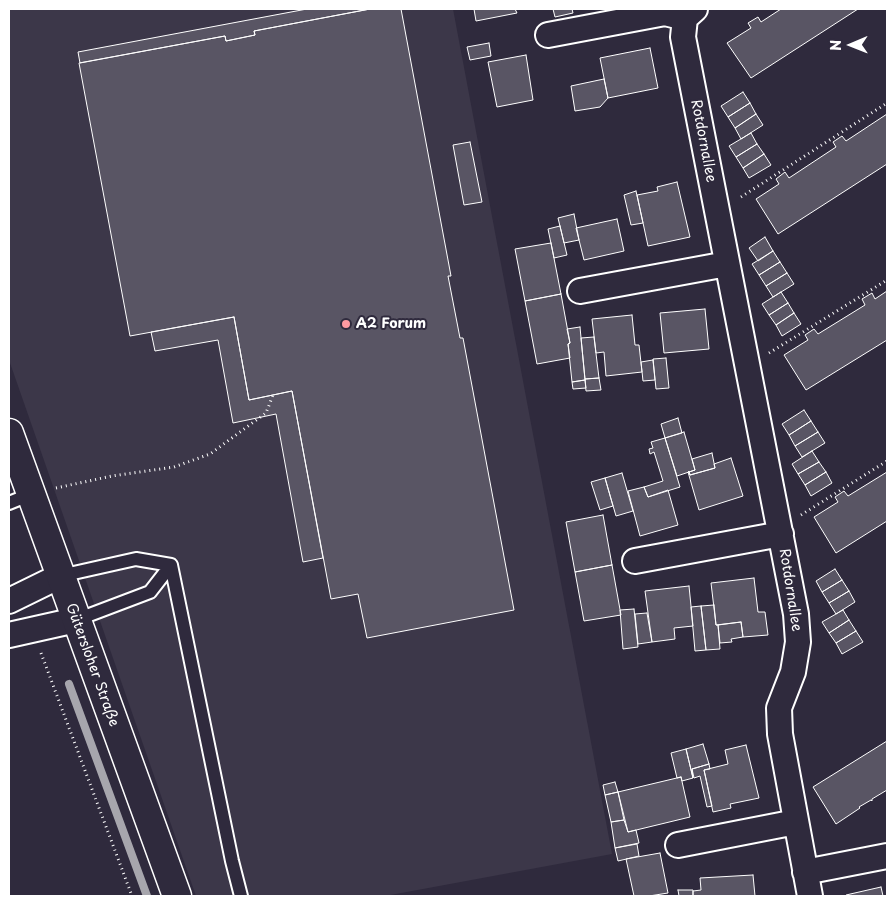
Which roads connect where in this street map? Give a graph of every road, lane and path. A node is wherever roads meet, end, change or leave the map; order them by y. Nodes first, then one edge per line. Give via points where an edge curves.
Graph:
1 (690, 14) edge
2 (599, 17) edge
3 (548, 35) dead end
4 (887, 103) edge
5 (717, 212) junction
6 (727, 264) junction
7 (887, 280) edge
8 (580, 291) dead end
9 (747, 366) junction
10 (273, 395) dead end
11 (9, 433) edge
12 (887, 461) edge
13 (20, 498) edge
14 (780, 531) junction
15 (635, 561) dead end
16 (171, 565) junction
17 (60, 576) junction
18 (9, 601) edge
19 (76, 620) junction
20 (32, 630) junction
21 (9, 635) edge
22 (796, 822) junction
23 (678, 845) dead end
24 (887, 856) edge
25 (805, 872) junction
26 (132, 896) edge
27 (177, 896) edge
28 (241, 896) edge
29 (810, 896) edge

1 - 2 street, Rotdornallee
1 - 5 street, Rotdornallee via 684,37
2 - 3 street, Rotdornallee
4 - 5 path
5 - 6 street, Rotdornallee
6 - 8 street
6 - 9 street, Rotdornallee
7 - 9 path
9 - 14 street, Rotdornallee
10 - 13 path via 266,414 210,454 174,467 112,476
11 - 13 main road, Gütersloher Straße
12 - 14 path
13 - 17 main road, Gütersloher Straße
14 - 15 street, Rotdornallee
14 - 22 street, Rotdornallee via 796,614 798,642 793,672 779,708 780,734
16 - 17 lane via 136,560
16 - 19 lane via 150,592
16 - 28 lane
17 - 18 street
17 - 19 main road, Gütersloher Straße
19 - 20 street
19 - 27 main road, Gütersloher Straße
20 - 21 street
20 - 26 path
22 - 23 street
22 - 25 street, Rotdornallee
24 - 25 street
25 - 29 street, Rotdornallee

